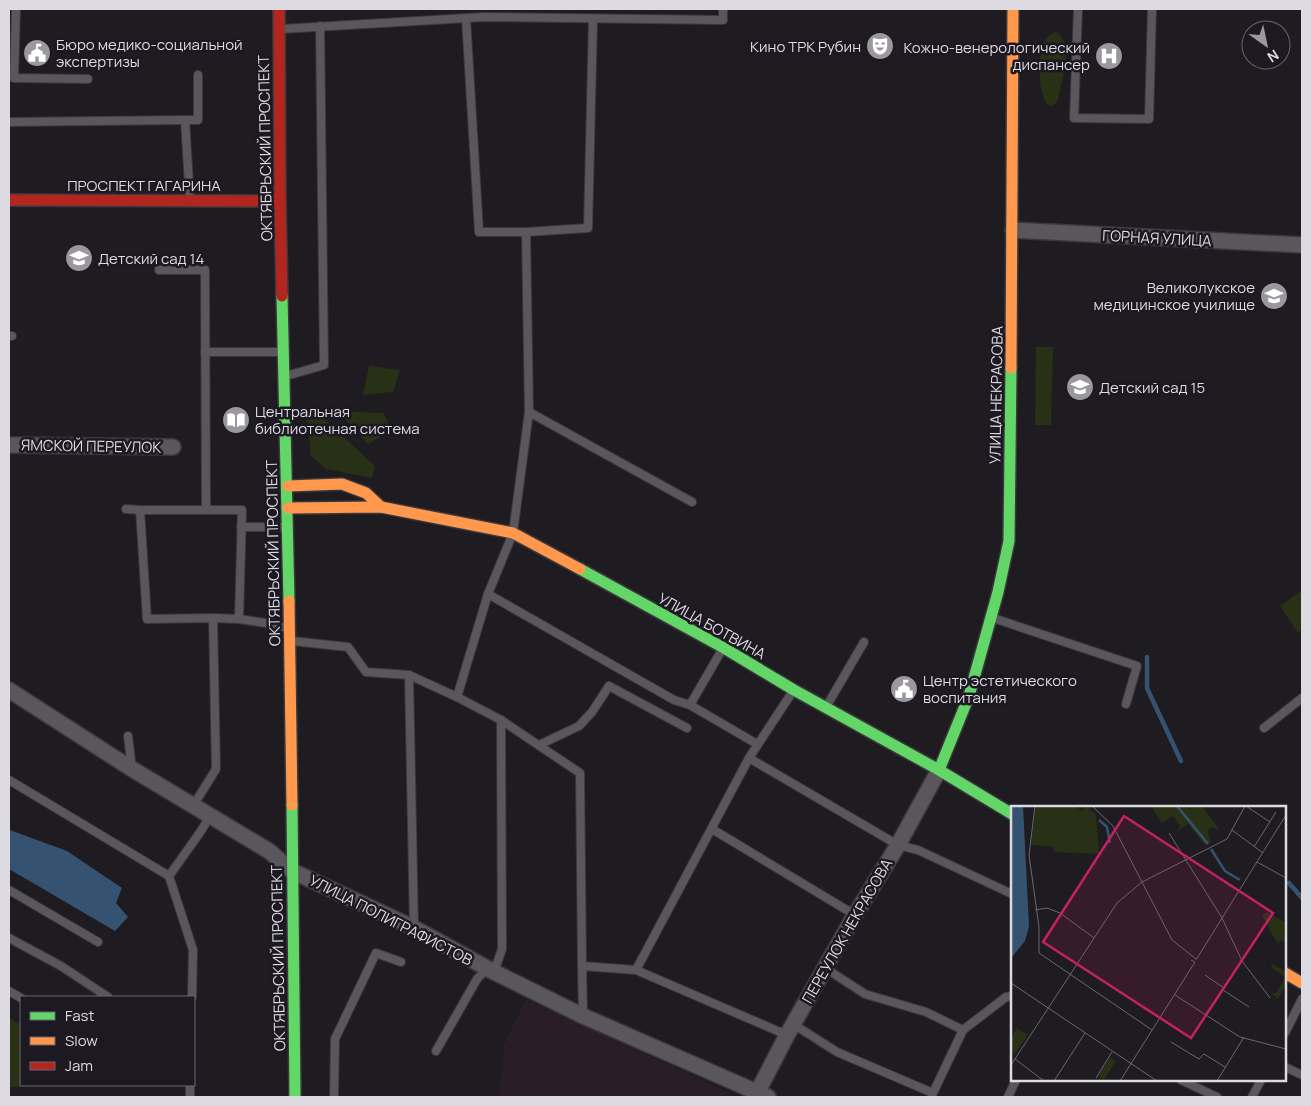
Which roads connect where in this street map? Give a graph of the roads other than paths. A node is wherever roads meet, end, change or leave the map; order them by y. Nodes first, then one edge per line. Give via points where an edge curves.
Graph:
1 (16, 9) edge
2 (279, 9) edge
3 (723, 9) edge
4 (1013, 9) edge
5 (1078, 9) edge
6 (1152, 9) edge
7 (466, 18) junction
8 (593, 19) junction
9 (320, 26) junction
10 (279, 29) junction
11 (198, 75) dead end
12 (88, 79) dead end
13 (185, 120) junction
14 (9, 122) edge
15 (9, 200) edge
16 (190, 200) junction
17 (280, 201) junction
18 (1012, 230) junction
19 (526, 232) junction
20 (1302, 245) edge
21 (159, 270) dead end
22 (205, 352) junction
23 (284, 352) junction
24 (284, 376) junction
25 (529, 412) junction
26 (9, 444) edge
27 (173, 447) dead end
28 (288, 486) junction
29 (692, 502) dead end
30 (381, 507) junction
31 (288, 508) junction
32 (126, 509) dead end
33 (140, 510) junction
34 (206, 510) junction
35 (241, 527) junction
36 (289, 527) junction
37 (513, 532) junction
38 (488, 594) junction
39 (991, 617) junction
40 (213, 618) junction
41 (239, 619) junction
42 (289, 628) junction
43 (290, 641) junction
44 (864, 642) dead end
45 (724, 648) junction
46 (410, 675) junction
47 (9, 690) edge
48 (794, 690) junction
49 (457, 697) junction
50 (1302, 698) edge
51 (1126, 704) dead end
52 (690, 705) junction
53 (825, 707) junction
54 (501, 720) junction
55 (687, 728) dead end
56 (1264, 728) dead end
57 (128, 736) dead end
58 (757, 744) junction
59 (539, 745) junction
60 (749, 758) junction
61 (132, 769) junction
62 (939, 770) junction
63 (9, 780) edge
64 (193, 806) junction
65 (1011, 813) edge
66 (210, 816) junction
67 (712, 829) junction
68 (898, 845) junction
69 (292, 871) junction
70 (169, 876) junction
71 (9, 890) edge
72 (1011, 894) edge
73 (855, 915) junction
74 (414, 928) junction
75 (9, 938) edge
76 (98, 942) dead end
77 (400, 962) dead end
78 (582, 966) junction
79 (825, 968) junction
80 (491, 970) junction
81 (636, 970) junction
82 (1286, 974) edge
83 (1302, 983) edge
84 (9, 991) edge
85 (106, 996) edge
86 (192, 996) edge
87 (1011, 996) edge
88 (20, 997) edge
89 (1302, 999) edge
90 (583, 1016) junction
91 (790, 1030) junction
92 (963, 1030) junction
93 (1286, 1031) edge
94 (436, 1051) dead end
95 (1286, 1067) edge
96 (1302, 1075) edge
97 (1016, 1081) edge
98 (1183, 1081) edge
99 (1260, 1081) edge
100 (760, 1096) edge
101 (296, 1097) edge
102 (334, 1097) edge
103 (1008, 1097) edge
104 (1217, 1097) edge
105 (1252, 1097) edge

1 - 12 lane via 14,78
2 - 10 main road, ОКТЯБРЬСКИЙ ПРОСПЕКТ
3 - 8 lane via 722,20
4 - 18 main road, УЛИЦА НЕКРАСОВА
5 - 6 lane via 1074,118 1148,119
7 - 8 lane
7 - 9 lane
7 - 19 lane via 479,232
8 - 19 lane via 588,228
9 - 10 lane
9 - 24 lane via 324,365
10 - 17 main road, ОКТЯБРЬСКИЙ ПРОСПЕКТ
11 - 13 lane via 198,120
13 - 14 lane
13 - 16 lane
15 - 16 main road, ПРОСПЕКТ ГАГАРИНА
16 - 17 main road, ПРОСПЕКТ ГАГАРИНА
17 - 23 main road, ОКТЯБРЬСКИЙ ПРОСПЕКТ
18 - 20 street, ГОРНАЯ УЛИЦА
18 - 39 main road, УЛИЦА НЕКРАСОВА via 1009,541
19 - 25 lane
21 - 22 lane via 206,270
22 - 23 lane
22 - 34 lane
23 - 24 main road, ОКТЯБРЬСКИЙ ПРОСПЕКТ
24 - 28 main road, ОКТЯБРЬСКИЙ ПРОСПЕКТ
25 - 29 lane
25 - 37 lane
26 - 27 street, ЯМСКОЙ ПЕРЕУЛОК
28 - 30 main road, УЛИЦА БОТВИНА via 342,484 366,493
28 - 31 main road, ОКТЯБРЬСКИЙ ПРОСПЕКТ
30 - 31 main road, УЛИЦА БОТВИНА
30 - 37 main road, УЛИЦА БОТВИНА
31 - 36 main road, ОКТЯБРЬСКИЙ ПРОСПЕКТ
32 - 33 lane
33 - 34 lane
33 - 40 lane via 147,619
34 - 35 lane via 242,510
35 - 36 lane
35 - 41 lane
36 - 42 main road, ОКТЯБРЬСКИЙ ПРОСПЕКТ
37 - 38 lane
37 - 45 main road, УЛИЦА БОТВИНА
38 - 49 lane
38 - 52 lane via 674,700
39 - 51 lane via 1137,666
39 - 62 main road, УЛИЦА НЕКРАСОВА via 969,696
40 - 41 lane
40 - 64 lane via 216,769
41 - 42 lane
42 - 43 main road, ОКТЯБРЬСКИЙ ПРОСПЕКТ
43 - 46 lane via 348,647 366,672
43 - 69 main road, ОКТЯБРЬСКИЙ ПРОСПЕКТ
44 - 53 lane
45 - 48 main road, УЛИЦА БОТВИНА
45 - 52 lane
46 - 49 lane
46 - 74 lane
47 - 61 street, УЛИЦА ПОЛИГРАФИСТОВ
48 - 53 main road, УЛИЦА БОТВИНА
48 - 58 lane
49 - 54 lane
50 - 56 lane
52 - 58 lane
53 - 62 main road, УЛИЦА БОТВИНА
54 - 59 lane
54 - 80 lane via 502,949
55 - 59 lane via 609,686 579,726
57 - 61 lane
58 - 60 lane
59 - 78 lane via 580,773
60 - 67 lane
60 - 68 lane
61 - 64 street, УЛИЦА ПОЛИГРАФИСТОВ
62 - 65 main road, УЛИЦА БОТВИНА
62 - 68 street, ПЕРЕУЛОК НЕКРАСОВА
63 - 70 lane
64 - 66 street, УЛИЦА ПОЛИГРАФИСТОВ
66 - 69 street, УЛИЦА ПОЛИГРАФИСТОВ via 269,851
66 - 70 lane
67 - 73 lane
67 - 81 lane
68 - 72 lane via 918,850
68 - 73 street, ПЕРЕУЛОК НЕКРАСОВА
69 - 74 street, УЛИЦА ПОЛИГРАФИСТОВ
69 - 101 main road, ОКТЯБРЬСКИЙ ПРОСПЕКТ
70 - 86 lane via 193,950
71 - 76 lane
73 - 79 street, ПЕРЕУЛОК НЕКРАСОВА
74 - 80 street, УЛИЦА ПОЛИГРАФИСТОВ
75 - 85 lane via 61,966
77 - 102 lane via 376,953 372,961 334,1039
78 - 81 lane
78 - 90 lane
79 - 91 street, ПЕРЕУЛОК НЕКРАСОВА
79 - 92 lane via 865,994 926,1012
80 - 90 street, УЛИЦА ПОЛИГРАФИСТОВ
80 - 94 lane via 476,978
81 - 91 lane
82 - 83 main road
84 - 88 lane
87 - 92 lane via 1006,996
89 - 93 lane
90 - 100 street, УЛИЦА ПОЛИГРАФИСТОВ
91 - 92 lane via 933,1092
91 - 100 street, ПЕРЕУЛОК НЕКРАСОВА
95 - 96 lane
97 - 103 lane
98 - 104 lane
99 - 105 lane

